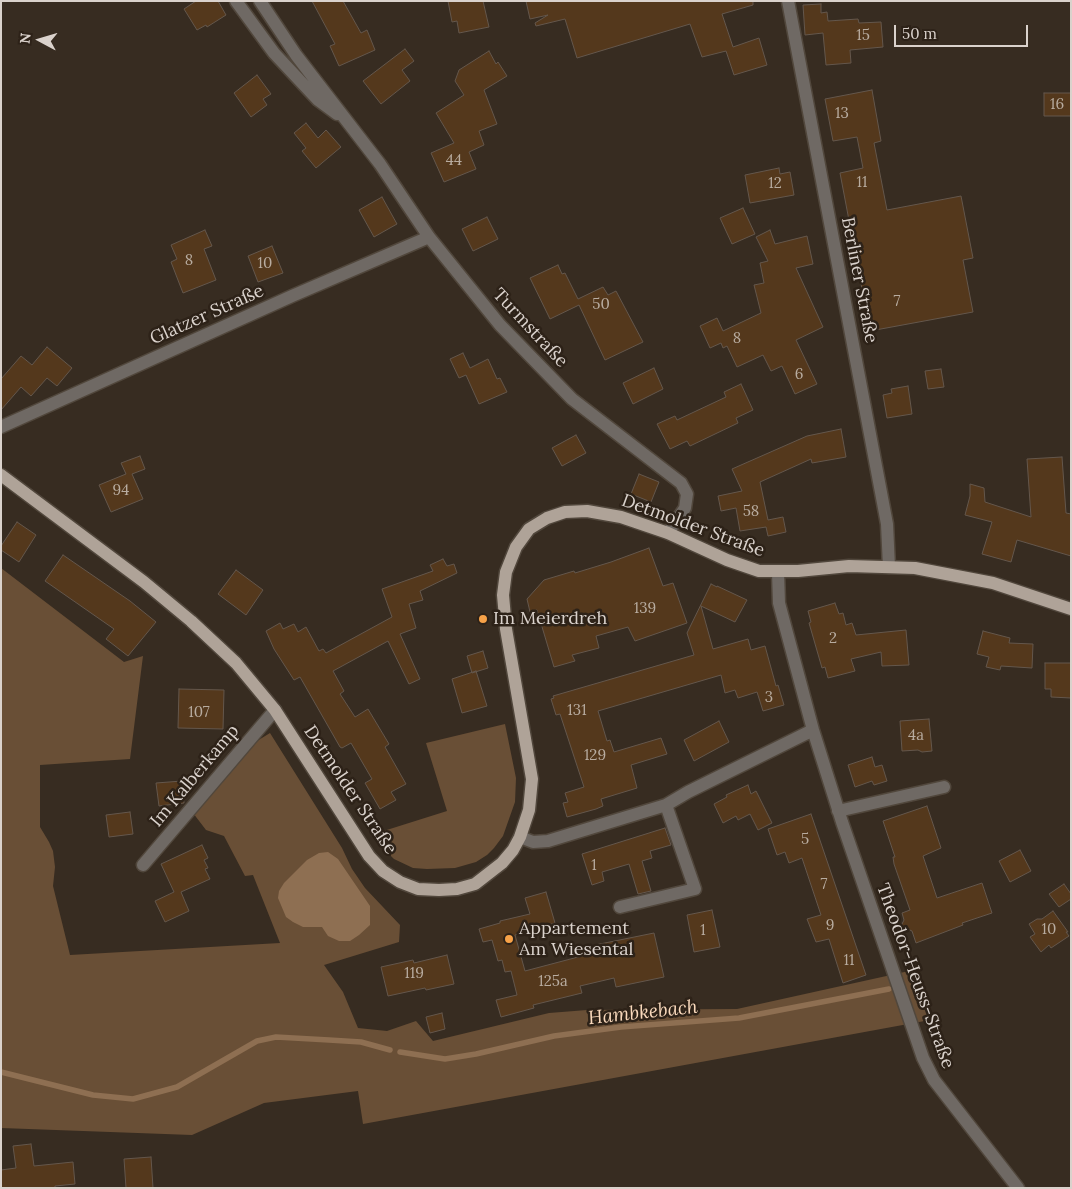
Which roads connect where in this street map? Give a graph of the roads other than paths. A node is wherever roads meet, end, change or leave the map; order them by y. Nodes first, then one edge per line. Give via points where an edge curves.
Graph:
1 (236, 1) edge
2 (260, 1) edge
3 (788, 1) edge
4 (348, 122) junction
5 (429, 237) junction
6 (1, 427) edge
7 (1, 476) edge
8 (668, 533) junction
9 (889, 567) junction
10 (778, 572) junction
11 (1071, 609) edge
12 (275, 710) junction
13 (813, 730) junction
14 (944, 787) dead end
15 (666, 804) junction
16 (838, 811) junction
17 (520, 838) junction
18 (142, 865) dead end
19 (620, 906) dead end
20 (1018, 1188) edge

1 - 4 street, Turmstraße via 274,53 318,100
2 - 4 street, Turmstraße
3 - 9 street, Berliner Straße via 887,524
4 - 5 street, Turmstraße
5 - 6 street, Glatzer Straße
5 - 8 street, Turmstraße via 500,325 572,399 681,483 687,494 684,508
7 - 12 main road, Detmolder Straße via 192,621 236,663
8 - 10 main road, Detmolder Straße via 727,560
8 - 17 main road, Detmolder Straße via 621,517 587,511 565,512 529,529 516,548 506,572 503,595 532,779 529,810
9 - 10 main road, Detmolder Straße via 849,566
9 - 11 main road, Detmolder Straße via 941,572 993,583
10 - 13 street, Theodor-Heuss-Straße via 779,604
12 - 17 main road, Detmolder Straße via 369,856 400,882 418,889 439,890 475,884 502,863
12 - 18 street, Im Kalberkamp
13 - 15 street
13 - 16 street, Theodor-Heuss-Straße
14 - 16 street
15 - 17 street via 548,842
15 - 19 street via 699,888
16 - 20 street, Theodor-Heuss-Straße via 926,1066

